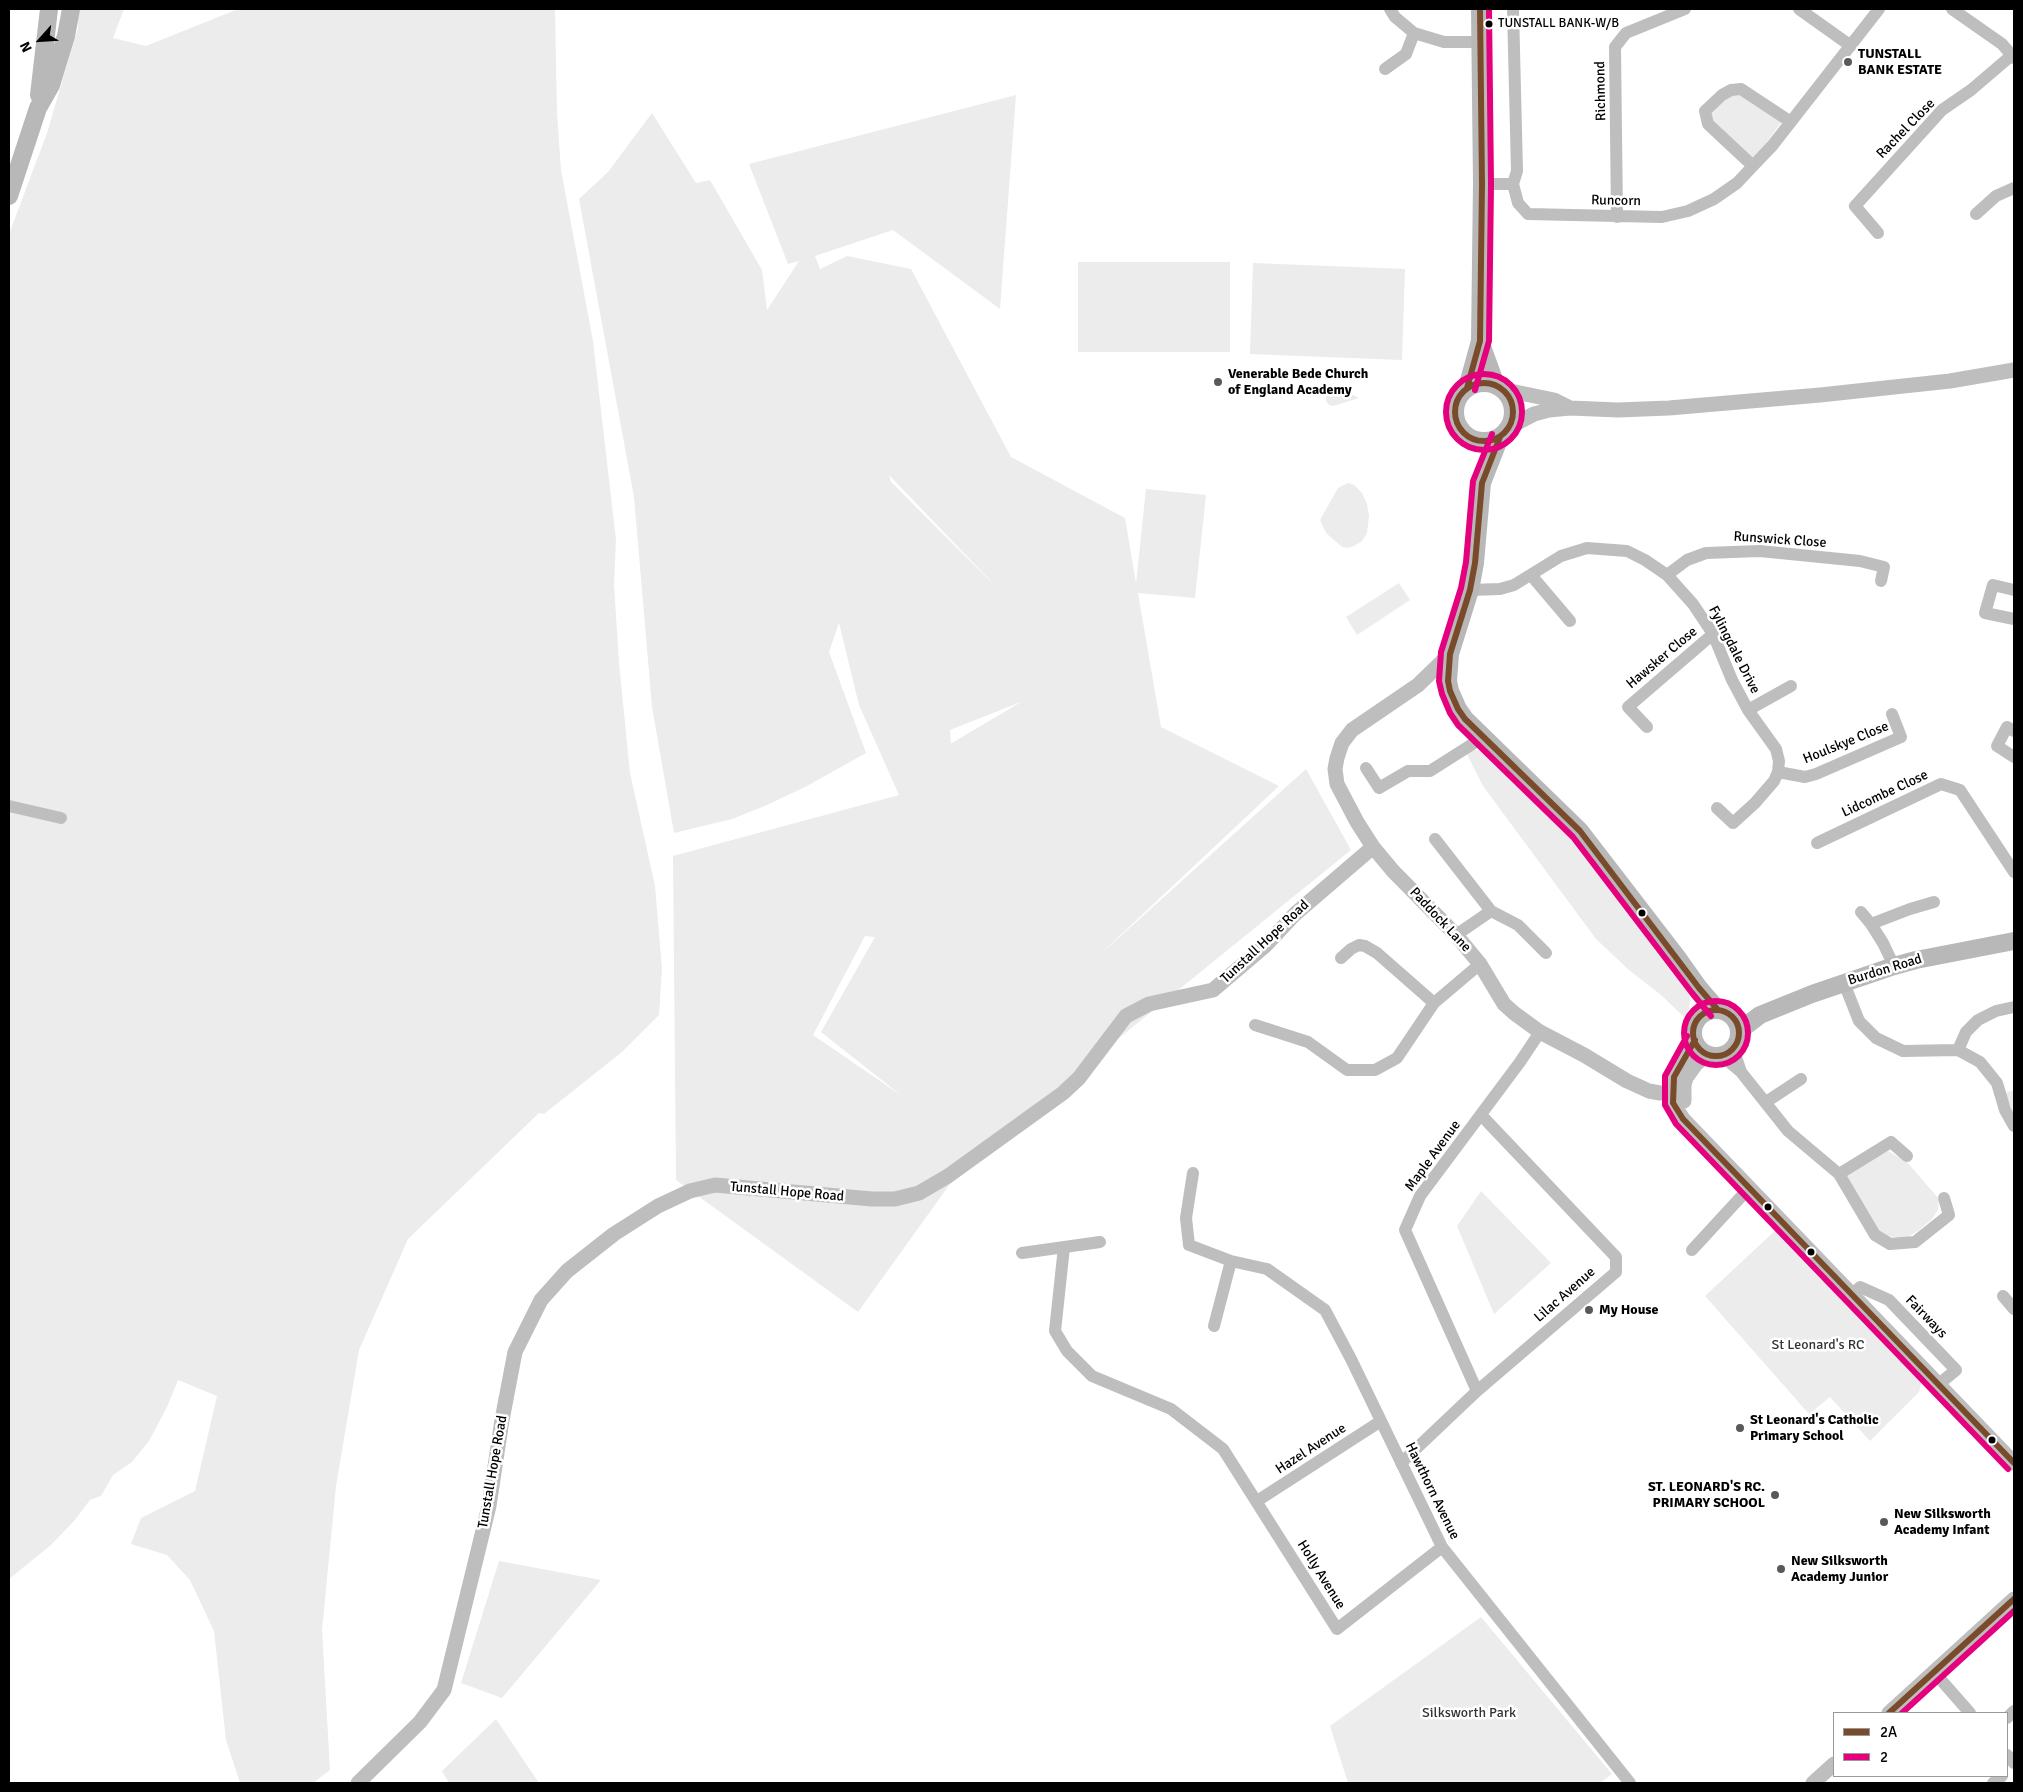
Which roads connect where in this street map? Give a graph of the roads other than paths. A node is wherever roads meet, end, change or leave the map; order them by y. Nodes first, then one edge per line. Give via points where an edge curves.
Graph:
1 (49, 9) edge
2 (71, 9) edge
3 (1390, 9) edge
4 (1480, 9) edge
5 (1512, 9) edge
6 (1685, 9) edge
7 (1799, 9) edge
8 (1879, 9) edge
9 (1952, 9) edge
10 (1968, 13) edge
11 (1414, 33) junction
12 (1480, 42) junction
13 (1851, 46) junction
14 (2013, 56) edge
15 (1384, 69) dead end
16 (38, 108) junction
17 (1791, 122) junction
18 (1754, 166) junction
19 (1482, 184) junction
20 (1513, 184) junction
21 (2014, 188) edge
22 (9, 196) edge
23 (1976, 214) dead end
24 (1617, 217) junction
25 (1878, 233) dead end
26 (1480, 341) junction
27 (2014, 370) edge
28 (1498, 387) junction
29 (1467, 388) junction
30 (1570, 408) junction
31 (1504, 432) junction
32 (1473, 439) junction
33 (1482, 483) junction
34 (1531, 575) junction
35 (1667, 576) junction
36 (1881, 582) dead end
37 (1470, 590) junction
38 (2014, 590) edge
39 (2014, 619) edge
40 (1570, 621) dead end
41 (1713, 634) junction
42 (1450, 654) junction
43 (1448, 681) junction
44 (1418, 685) junction
45 (1792, 686) dead end
46 (1748, 710) junction
47 (1892, 714) dead end
48 (1647, 727) dead end
49 (2010, 729) edge
50 (1482, 738) junction
51 (2014, 757) edge
52 (1366, 768) dead end
53 (1778, 772) junction
54 (9, 806) edge
55 (1717, 808) dead end
56 (61, 818) dead end
57 (1435, 839) dead end
58 (1817, 843) dead end
59 (1372, 847) junction
60 (2014, 872) edge
61 (1934, 902) dead end
62 (1491, 910) junction
63 (1861, 912) dead end
64 (1871, 924) junction
65 (1456, 935) junction
66 (2014, 941) edge
67 (1546, 953) dead end
68 (1341, 958) dead end
69 (1480, 964) junction
70 (1894, 966) junction
71 (1844, 983) junction
72 (1699, 988) junction
73 (1434, 1003) junction
74 (2014, 1007) edge
75 (1724, 1012) junction
76 (1760, 1015) junction
77 (1700, 1017) junction
78 (1255, 1024) dead end
79 (1739, 1031) junction
80 (1540, 1032) junction
81 (1695, 1040) junction
82 (1958, 1050) junction
83 (1721, 1052) junction
84 (1801, 1078) dead end
85 (1678, 1093) junction
86 (1766, 1102) junction
87 (1481, 1115) junction
88 (2014, 1126) edge
89 (1907, 1156) dead end
90 (1193, 1173) dead end
91 (1839, 1174) junction
92 (1750, 1186) junction
93 (1944, 1198) dead end
94 (1100, 1242) dead end
95 (1064, 1247) junction
96 (1692, 1250) dead end
97 (1022, 1253) dead end
98 (1231, 1262) junction
99 (1852, 1295) junction
100 (2003, 1296) dead end
101 (2014, 1309) edge
102 (1214, 1326) dead end
103 (1939, 1384) junction
104 (1477, 1391) junction
105 (1381, 1421) junction
106 (1401, 1463) junction
107 (2014, 1463) edge
108 (1257, 1501) junction
109 (1442, 1547) junction
110 (2014, 1599) edge
111 (1934, 1672) junction
112 (1890, 1712) edge
113 (1969, 1712) edge
114 (1833, 1765) edge
115 (358, 1783) edge
116 (1630, 1783) edge
117 (1813, 1783) edge

1 - 16 main road
2 - 16 main road via 51,85
3 - 11 street
4 - 12 main road
5 - 20 street via 1517,171
6 - 24 street, Richmond via 1626,32 1615,47
7 - 13 street
8 - 13 street, Runcorn
9 - 10 street
10 - 14 street
11 - 12 street via 1444,42
11 - 15 street via 1406,54
12 - 19 main road
13 - 17 street, Runcorn
14 - 25 street, Rachel Close via 1942,110 1855,206
16 - 22 main road
17 - 18 street, Runcorn
17 - 18 street via 1741,88 1722,95 1705,111 1708,124
18 - 24 street, Runcorn via 1714,199 1688,211 1662,217
19 - 20 street
19 - 26 main road
20 - 24 street, Runcorn via 1518,203 1528,214
21 - 23 street via 1996,196
26 - 28 main road
26 - 29 main road
27 - 30 street via 1950,381 1669,408
28 - 29 main road via 1486,383
28 - 30 street via 1554,400
28 - 31 main road via 1510,400 1513,412
29 - 32 main road via 1455,407 1462,431
30 - 31 street via 1534,414
31 - 32 main road via 1483,441
31 - 33 main road
32 - 33 main road via 1480,459
33 - 37 main road
34 - 35 street, Fylingdale Drive via 1561,556 1587,548 1605,548 1627,551
34 - 37 street, Fylingdale Drive via 1500,589
34 - 40 street
35 - 36 street, Runswick Close via 1696,556 1720,551 1760,551 1860,561 1884,568
35 - 41 street, Fylingdale Drive via 1693,604
37 - 42 main road
38 - 39 street via 1992,584 1985,613
41 - 46 street, Fylingdale Drive
41 - 48 street, Hawsker Close via 1628,707
42 - 43 main road
42 - 44 street, Paddock Lane
43 - 44 street, Paddock Lane
43 - 50 main road via 1458,710
44 - 59 street, Paddock Lane via 1352,730 1336,758 1338,784
45 - 46 street
46 - 53 street, Fylingdale Drive via 1776,749
47 - 53 street, Houlskye Close via 1901,737 1894,741 1805,777
49 - 51 street via 1997,746
50 - 52 street via 1430,772 1408,770 1379,788
50 - 72 main road via 1580,832
53 - 55 street via 1755,803 1733,823
54 - 56 street
57 - 62 street
58 - 60 street, Lidcombe Close via 1941,784 1960,790
59 - 65 street, Paddock Lane
59 - 115 street, Tunstall Hope Road via 1212,990 1148,1004 1126,1016 1080,1078 1063,1093 948,1176 919,1193 895,1199 872,1199 715,1185 690,1191 658,1206 614,1234 567,1271 541,1300 515,1352 489,1506 444,1690 420,1722
61 - 64 street
62 - 65 street
62 - 67 street via 1518,926
63 - 64 street
64 - 70 street
65 - 69 street, Paddock Lane
66 - 70 main road, Burdon Road
68 - 73 street via 1351,949 1365,946
69 - 73 street
69 - 80 street, Paddock Lane via 1504,1004
70 - 71 main road, Burdon Road
71 - 76 main road, Burdon Road
71 - 82 street via 1859,1021 1876,1038 1903,1051
72 - 75 main road
72 - 77 main road
73 - 78 street via 1397,1058 1375,1070 1347,1070 1308,1042
74 - 82 street via 1978,1020 1966,1032
75 - 76 main road, Burdon Road
75 - 77 main road via 1705,1012
75 - 79 main road via 1735,1019
76 - 79 main road, Burdon Road
77 - 81 main road via 1694,1027
79 - 83 main road via 1738,1040
80 - 85 street, Paddock Lane via 1649,1091
80 - 87 street, Maple Avenue
81 - 83 main road via 1702,1051
81 - 85 street via 1674,1077
82 - 88 street via 1980,1062 1996,1083
83 - 85 street via 1696,1064
83 - 86 street
84 - 86 street
85 - 92 street via 1673,1103 1677,1111
86 - 91 street via 1788,1131
87 - 104 street, Maple Avenue via 1420,1196 1405,1230
87 - 104 street, Lilac Avenue via 1616,1258 1616,1272
89 - 91 street via 1891,1142
90 - 98 street via 1186,1218 1189,1245
91 - 93 street via 1875,1235 1890,1244 1915,1242 1948,1215
92 - 96 street
92 - 99 street
94 - 95 street
95 - 97 street
95 - 108 street, Holly Avenue via 1055,1330 1068,1351 1092,1376 1171,1409 1223,1449
98 - 102 street
98 - 105 street, Hawthorn Avenue via 1267,1269 1325,1310
99 - 103 street
99 - 103 street, Fairways via 1860,1287 1889,1300 1956,1370
100 - 101 street
103 - 107 street
104 - 106 street, Lilac Avenue
105 - 106 street, Hawthorn Avenue
105 - 108 street, Hazel Avenue
106 - 109 street, Hawthorn Avenue
108 - 109 street, Holly Avenue via 1337,1629
109 - 116 street, Hawthorn Avenue
110 - 111 street
111 - 112 street
111 - 113 street
114 - 117 street

